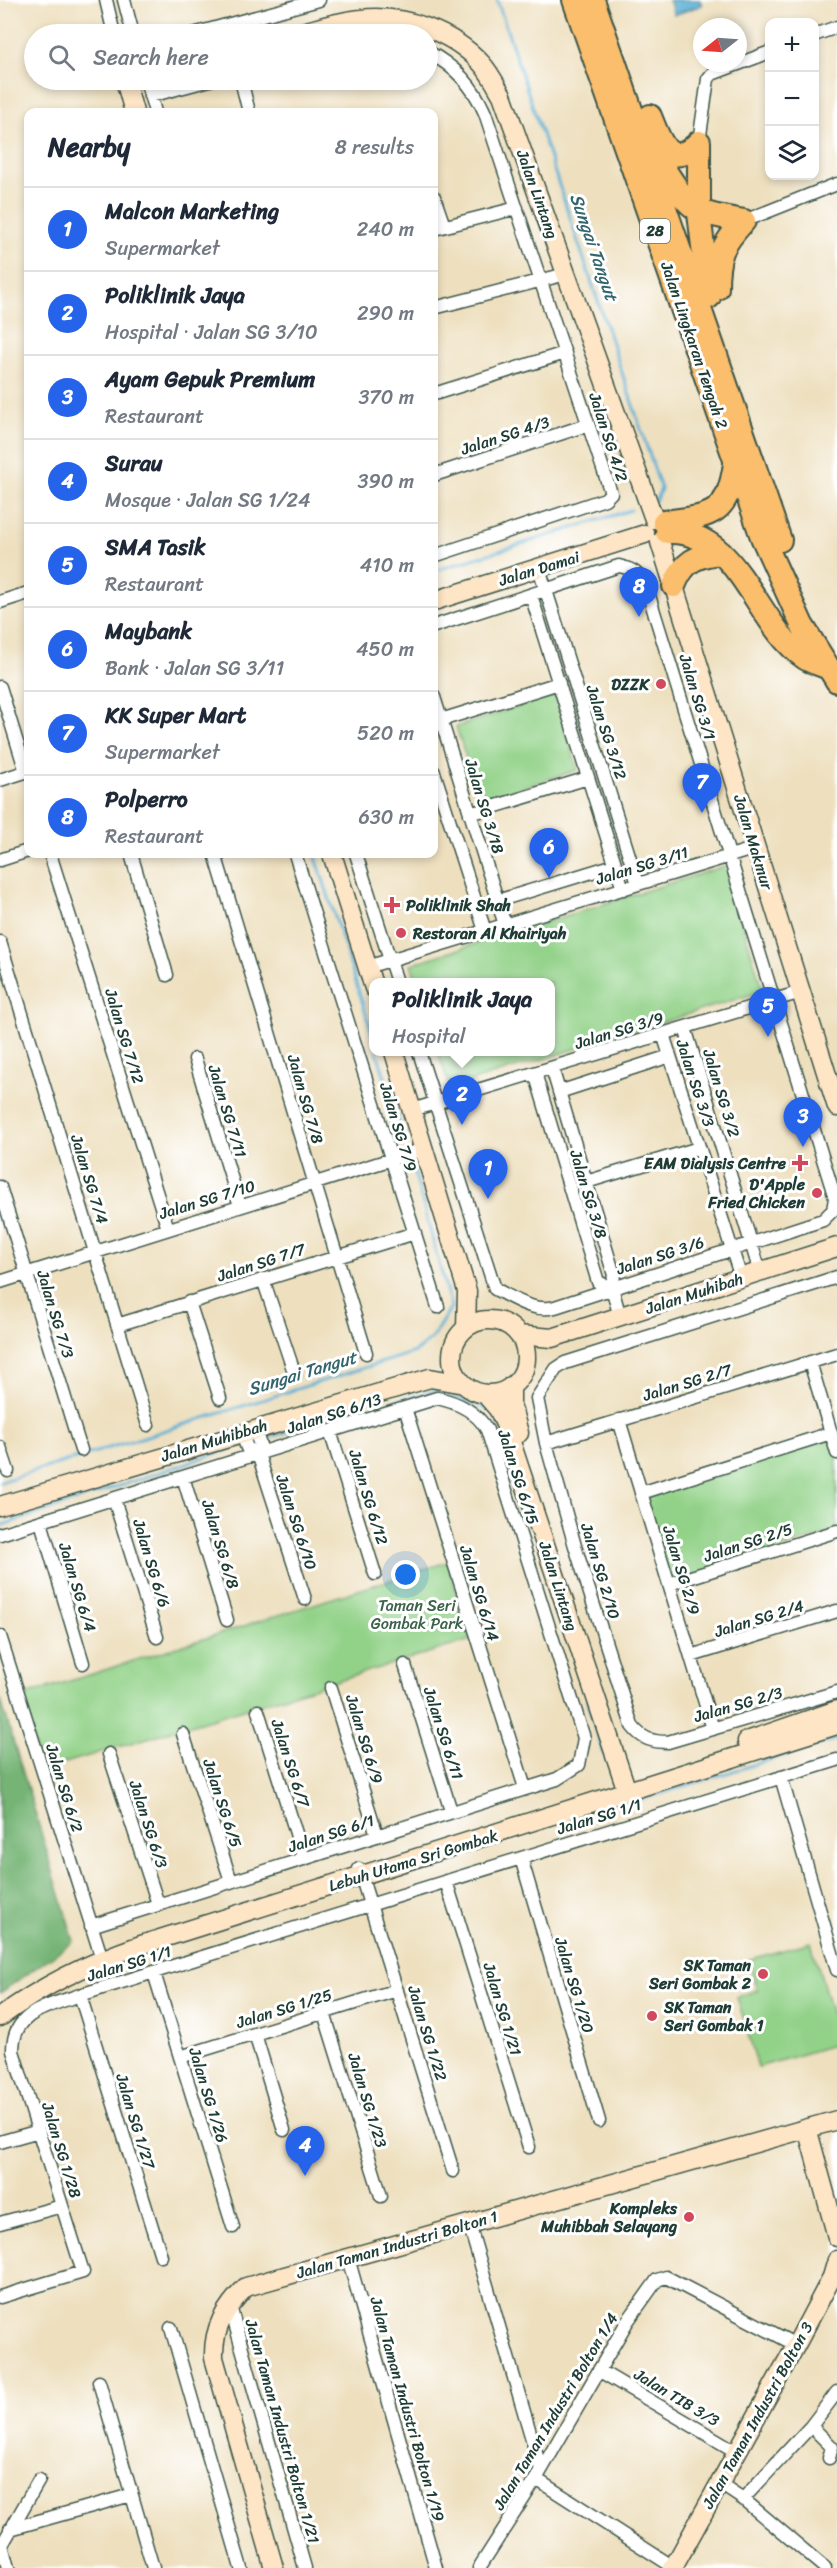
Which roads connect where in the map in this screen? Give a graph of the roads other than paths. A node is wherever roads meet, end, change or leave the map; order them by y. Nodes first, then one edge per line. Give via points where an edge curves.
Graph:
1 (106, 0) edge
2 (124, 0) edge
3 (319, 0) edge
4 (574, 0) edge
5 (593, 0) edge
6 (600, 0) edge
7 (112, 24) edge
8 (130, 24) edge
9 (230, 24) edge
10 (334, 24) edge
11 (417, 24) edge
12 (837, 27) edge
13 (438, 32) edge
14 (819, 33) edge
15 (765, 54) edge
16 (438, 58) edge
17 (128, 90) edge
18 (148, 90) edge
19 (172, 90) edge
20 (244, 90) edge
21 (150, 96) junction
22 (133, 108) edge
23 (154, 108) edge
24 (248, 108) edge
25 (641, 135) junction
26 (699, 142) junction
27 (837, 184) edge
28 (517, 208) junction
29 (699, 213) junction
30 (744, 221) junction
31 (439, 228) edge
32 (566, 274) junction
33 (541, 280) junction
34 (438, 307) edge
35 (565, 353) junction
36 (718, 354) junction
37 (438, 393) edge
38 (587, 425) junction
39 (735, 462) junction
40 (438, 474) edge
41 (658, 530) junction
42 (720, 553) junction
43 (438, 555) edge
44 (538, 568) junction
45 (674, 585) junction
46 (545, 589) junction
47 (24, 593) edge
48 (531, 595) junction
49 (438, 600) edge
50 (0, 602) edge
51 (438, 625) edge
52 (834, 668) edge
53 (559, 683) junction
54 (0, 687) edge
55 (438, 710) edge
56 (441, 720) junction
57 (593, 744) junction
58 (579, 748) junction
59 (24, 762) edge
60 (24, 772) edge
61 (588, 777) junction
62 (0, 780) edge
63 (438, 784) edge
64 (462, 787) junction
65 (441, 793) junction
66 (470, 814) junction
67 (756, 848) junction
68 (24, 852) edge
69 (729, 856) junction
70 (51, 858) edge
71 (132, 858) edge
72 (216, 858) edge
73 (296, 858) edge
74 (333, 858) edge
75 (357, 858) edge
76 (0, 860) edge
77 (615, 865) junction
78 (638, 884) junction
79 (623, 889) junction
80 (497, 901) junction
81 (505, 925) junction
82 (485, 931) junction
83 (0, 942) edge
84 (390, 960) junction
85 (367, 967) junction
86 (4, 975) edge
87 (167, 975) dead end
88 (371, 978) edge
89 (396, 978) edge
90 (801, 992) junction
91 (774, 1001) junction
92 (685, 1028) junction
93 (663, 1034) junction
94 (395, 1056) edge
95 (420, 1056) edge
96 (670, 1056) junction
97 (195, 1059) dead end
98 (552, 1068) junction
99 (535, 1073) junction
100 (559, 1092) junction
101 (435, 1103) junction
102 (837, 1107) edge
103 (412, 1110) junction
104 (699, 1148) junction
105 (424, 1149) junction
106 (391, 1160) junction
107 (313, 1182) junction
108 (586, 1182) junction
109 (0, 1187) edge
110 (240, 1206) junction
111 (834, 1210) joint
112 (168, 1228) junction
113 (415, 1233) junction
114 (751, 1243) junction
115 (837, 1247) edge
116 (732, 1249) junction
117 (95, 1251) junction
118 (336, 1256) junction
119 (760, 1272) junction
120 (26, 1274) junction
121 (837, 1277) edge
122 (741, 1278) junction
123 (263, 1279) junction
124 (0, 1282) edge
125 (612, 1288) junction
126 (467, 1291) junction
127 (189, 1302) junction
128 (438, 1306) dead end
129 (620, 1317) junction
130 (490, 1320) junction
131 (117, 1325) junction
132 (466, 1328) junction
133 (519, 1335) junction
134 (552, 1338) junction
135 (366, 1353) dead end
136 (453, 1353) junction
137 (837, 1354) edge
138 (526, 1362) junction
139 (810, 1362) junction
140 (295, 1375) dead end
141 (430, 1378) junction
142 (464, 1383) junction
143 (511, 1386) junction
144 (485, 1394) junction
145 (220, 1398) dead end
146 (437, 1398) joint
147 (405, 1408) junction
148 (619, 1420) junction
149 (147, 1425) dead end
150 (248, 1430) junction
151 (330, 1431) junction
152 (831, 1433) junction
153 (546, 1443) junction
154 (0, 1447) edge
155 (81, 1449) dead end
156 (837, 1453) edge
157 (258, 1455) junction
158 (8, 1471) dead end
159 (183, 1477) junction
160 (641, 1493) junction
161 (114, 1499) junction
162 (0, 1506) edge
163 (41, 1522) junction
164 (837, 1531) edge
165 (0, 1534) edge
166 (375, 1574) dead end
167 (669, 1584) junction
168 (305, 1599) dead end
169 (837, 1611) edge
170 (227, 1620) dead end
171 (0, 1636) edge
172 (157, 1637) dead end
173 (691, 1656) junction
174 (84, 1663) dead end
175 (405, 1665) dead end
176 (331, 1688) dead end
177 (837, 1692) edge
178 (814, 1708) junction
179 (837, 1710) edge
180 (258, 1711) dead end
181 (837, 1725) edge
182 (713, 1729) junction
183 (183, 1734) dead end
184 (647, 1740) joint
185 (109, 1754) dead end
186 (837, 1760) edge
187 (579, 1765) joint
188 (781, 1777) junction
189 (630, 1781) junction
190 (525, 1788) junction
191 (451, 1811) junction
192 (377, 1835) junction
193 (521, 1858) junction
194 (304, 1859) junction
195 (360, 1872) junction
196 (231, 1881) junction
197 (446, 1881) junction
198 (158, 1904) junction
199 (370, 1904) junction
200 (91, 1926) junction
201 (100, 1954) junction
202 (837, 1970) edge
203 (154, 1973) junction
204 (397, 1990) junction
205 (80, 1995) junction
206 (0, 2003) edge
207 (324, 2013) junction
208 (0, 2017) edge
209 (255, 2034) junction
210 (13, 2038) joint
211 (180, 2057) junction
212 (837, 2120) edge
213 (599, 2121) dead end
214 (807, 2128) junction
215 (284, 2130) dead end
216 (39, 2131) junction
217 (0, 2142) edge
218 (529, 2147) dead end
219 (453, 2171) dead end
220 (381, 2196) dead end
221 (62, 2206) junction
222 (0, 2223) edge
223 (469, 2224) junction
224 (233, 2227) dead end
225 (837, 2237) edge
226 (161, 2256) dead end
227 (348, 2258) junction
228 (837, 2260) edge
229 (0, 2297) edge
230 (229, 2303) junction
231 (171, 2328) dead end
232 (796, 2345) junction
233 (600, 2371) junction
234 (99, 2382) dead end
235 (837, 2392) edge
236 (811, 2426) junction
237 (737, 2451) junction
238 (829, 2458) dead end
239 (538, 2475) junction
240 (39, 2480) dead end
241 (720, 2483) junction
242 (131, 2495) junction
243 (743, 2499) junction
244 (10, 2529) junction
245 (674, 2567) edge
246 (8, 2568) edge
247 (153, 2568) edge
248 (241, 2568) edge
249 (274, 2568) edge
250 (305, 2568) edge
251 (436, 2568) edge
252 (479, 2568) edge
253 (825, 2568) edge

1 - 7 street
2 - 8 street
3 - 9 street
4 - 39 highway, Jalan Lingkaran Tengah 2 / 28
5 - 25 highway, Jalan Lingkaran Tengah 2 / 28
6 - 26 highway via 612,12 663,147 681,154
10 - 11 street, Jalan Lintang via 379,18
12 - 14 street
13 - 32 street, Jalan Lintang via 470,52 502,95
15 - 26 street via 708,79
16 - 28 street, Jalan SG 4/2 via 478,98
17 - 22 street
18 - 21 street
19 - 21 street
20 - 24 street
21 - 23 street
25 - 29 highway via 679,193
25 - 36 highway, Jalan Lingkaran Tengah 2 / 28
26 - 29 highway
27 - 30 street
28 - 31 street
28 - 33 street, Jalan SG 4/2
29 - 30 highway
29 - 36 highway
30 - 36 highway via 722,247 717,267
32 - 33 street
32 - 41 street, Jalan Lintang
33 - 34 street
33 - 35 street, Jalan SG 4/2
35 - 37 street
35 - 38 street, Jalan SG 4/2
36 - 52 highway, Jalan Lingkaran Tengah 2 / 28 via 789,564
38 - 40 street, Jalan SG 4/3
38 - 43 street, Jalan SG 4/2 via 611,493 609,497
39 - 41 highway via 731,488 719,509
39 - 52 highway, Jalan Lingkaran Tengah 2 / 28 via 802,625
41 - 42 highway via 698,537
41 - 44 street, Jalan Damai
41 - 45 street, Jalan Makmur
42 - 45 highway via 698,556 686,563
42 - 52 highway via 804,657
44 - 46 street, Jalan SG 3/12
44 - 49 street, Jalan Damai
45 - 67 street, Jalan Makmur
46 - 48 street
46 - 57 street, Jalan SG 3/12
46 - 69 street, Jalan SG 3/1 via 619,566 639,574 646,586
47 - 50 street
48 - 51 street
48 - 53 street
53 - 56 street
53 - 58 street
54 - 59 street
55 - 56 street, Jalan SG 3/18
56 - 64 street, Jalan SG 3/18
57 - 58 street
57 - 78 street, Jalan SG 3/12
58 - 61 street
60 - 62 street
61 - 66 street
61 - 77 street
63 - 65 street
64 - 65 street
64 - 66 street, Jalan SG 3/18
65 - 82 street
66 - 80 street, Jalan SG 3/18
67 - 69 street, Jalan SG 3/11
67 - 90 street, Jalan Makmur
68 - 76 street
69 - 78 street, Jalan SG 3/11
69 - 91 street, Jalan SG 3/1
70 - 112 street, Jalan SG 7/12
71 - 87 street
72 - 107 street, Jalan SG 7/8
73 - 106 street, Jalan SG 7/9
74 - 85 street
75 - 84 street
77 - 79 street
77 - 80 street
78 - 79 street, Jalan SG 3/11
79 - 81 street, Jalan SG 3/11
80 - 81 street, Jalan SG 3/18
81 - 82 street, Jalan SG 3/11
82 - 84 street, Jalan SG 3/11
83 - 86 street, Jalan SG 7/4
84 - 85 street, Jalan SG 3/11
84 - 89 street
85 - 88 street
86 - 117 street, Jalan SG 7/4
90 - 91 street, Jalan SG 3/9
90 - 102 street, Jalan Makmur
91 - 92 street, Jalan SG 3/9
91 - 111 street, Jalan SG 3/1 via 835,1198
92 - 93 street, Jalan SG 3/9
92 - 114 street, Jalan SG 3/2
93 - 96 street, Jalan SG 3/3
93 - 98 street, Jalan SG 3/9
94 - 103 street
95 - 101 street
96 - 100 street
96 - 104 street, Jalan SG 3/3
97 - 110 street, Jalan SG 7/11
98 - 99 street, Jalan SG 3/9
98 - 100 street
99 - 101 street, Jalan SG 3/9
99 - 125 street, Jalan SG 3/8 via 598,1282
100 - 108 street
101 - 103 street, Jalan SG 3/9
101 - 125 street, Jalan SG 3/6 via 495,1289 544,1310
103 - 105 street
104 - 108 street
104 - 116 street, Jalan SG 3/3
105 - 106 street, Jalan SG 7/10
105 - 126 street
106 - 107 street, Jalan SG 7/10
106 - 113 street, Jalan SG 7/9
107 - 110 street, Jalan SG 7/10
107 - 118 street, Jalan SG 7/8
108 - 125 street via 614,1275
109 - 120 street, Jalan SG 7/3
110 - 112 street, Jalan SG 7/10
111 - 114 street, Jalan SG 3/6 via 823,1220
112 - 117 street, Jalan SG 7/10
113 - 118 street, Jalan SG 7/7
113 - 128 street, Jalan SG 7/9
114 - 116 street, Jalan SG 3/6
114 - 119 street, Jalan SG 3/2
115 - 119 street, Jalan Muhibah
116 - 122 street, Jalan SG 3/3
116 - 125 street, Jalan SG 3/6
117 - 120 street, Jalan SG 7/10
117 - 131 street, Jalan SG 7/4
118 - 123 street, Jalan SG 7/7
118 - 135 street, Jalan SG 7/8
119 - 122 street, Jalan Muhibah
120 - 124 street, Jalan SG 7/10
120 - 155 street, Jalan SG 7/3
121 - 153 street, Jalan SG 2/10 via 565,1362 537,1398
122 - 129 street, Jalan Muhibah
123 - 127 street, Jalan SG 7/7
123 - 140 street
125 - 129 street, Jalan SG 3/8
126 - 130 street
126 - 132 street
127 - 131 street, Jalan SG 7/7
127 - 145 street
129 - 134 street, Jalan Muhibah
130 - 132 street
130 - 133 street via 506,1324
131 - 149 street, Jalan SG 7/4
132 - 136 street
133 - 134 street, Jalan Muhibah
133 - 138 street
134 - 138 street, Jalan Muhibah
136 - 141 street
136 - 142 street via 454,1369
137 - 139 street, Jalan SG 2/7
138 - 143 street
139 - 148 street, Jalan SG 2/7
139 - 152 street
141 - 142 street, Jalan Muhibbah
141 - 150 street, Jalan Muhibbah
142 - 144 street
143 - 144 street
143 - 189 street, Jalan Lintang via 515,1420
144 - 189 street, Jalan Lintang via 505,1424
146 - 147 street, Jalan SG 6/13
146 - 187 street, Jalan SG 6/15 via 470,1411 487,1430 584,1738
147 - 151 street, Jalan SG 6/13
147 - 190 street, Jalan SG 6/14
148 - 153 street, Jalan SG 2/7
148 - 160 street, Jalan SG 2/9
150 - 157 street, Jalan SG 6/10 via 260,1445
150 - 162 street, Jalan Muhibbah
151 - 157 street, Jalan SG 6/13
151 - 166 street, Jalan SG 6/12
152 - 156 street
152 - 160 street
153 - 184 street, Jalan SG 2/10 via 632,1726
154 - 158 street
157 - 159 street, Jalan SG 6/13
157 - 168 street, Jalan SG 6/10
159 - 161 street, Jalan SG 6/13
159 - 170 street, Jalan SG 6/8
160 - 167 street, Jalan SG 2/9
161 - 163 street, Jalan SG 6/13
161 - 172 street, Jalan SG 6/6
163 - 165 street, Jalan SG 6/13
163 - 174 street, Jalan SG 6/4
164 - 167 street, Jalan SG 2/5
167 - 173 street, Jalan SG 2/9
169 - 173 street, Jalan SG 2/4
171 - 200 street, Jalan SG 6/2
173 - 182 street, Jalan SG 2/9
175 - 191 street, Jalan SG 6/11
176 - 192 street, Jalan SG 6/9
177 - 178 street, Jalan SG 2/3
178 - 179 street, Lebuh Utama Sri Gombak
178 - 182 street, Jalan SG 2/3
178 - 189 street, Lebuh Utama Sri Gombak
180 - 194 street, Jalan SG 6/7
181 - 195 street, Lebuh Utama Sri Gombak
182 - 184 street, Jalan SG 2/3 via 668,1742
183 - 196 street, Jalan SG 6/5
185 - 198 street, Jalan SG 6/3
186 - 188 street, Jalan SG 1/1
187 - 190 street, Jalan SG 6/1 via 557,1779
188 - 193 street, Jalan SG 1/1
188 - 202 street
189 - 195 street, Lebuh Utama Sri Gombak
190 - 191 street, Jalan SG 6/1
191 - 192 street, Jalan SG 6/1
192 - 194 street, Jalan SG 6/1
193 - 197 street, Jalan SG 1/1
193 - 213 street, Jalan SG 1/20
194 - 196 street, Jalan SG 6/1
195 - 199 street
195 - 201 street, Lebuh Utama Sri Gombak
196 - 198 street, Jalan SG 6/1
197 - 199 street, Jalan SG 1/1
197 - 218 street, Jalan SG 1/21
198 - 200 street, Jalan SG 6/1
199 - 203 street, Jalan SG 1/1
199 - 204 street, Jalan SG 1/22
200 - 201 street, Jalan SG 6/2
201 - 206 street, Lebuh Utama Sri Gombak via 32,1982
201 - 208 street, Lebuh Utama Sri Gombak
203 - 205 street, Jalan SG 1/1
203 - 211 street, Jalan SG 1/26
204 - 207 street, Jalan SG 1/25
204 - 219 street, Jalan SG 1/22
205 - 210 street, Jalan SG 1/1 via 28,2016
205 - 226 street, Jalan SG 1/27
207 - 209 street, Jalan SG 1/25
207 - 220 street, Jalan SG 1/23
209 - 211 street, Jalan SG 1/25
209 - 215 street
210 - 216 street, Jalan SG 1/28 via 13,2051
211 - 224 street, Jalan SG 1/26
212 - 214 street, Jalan Taman Industri Bolton 1
214 - 223 street, Jalan Taman Industri Bolton 1
214 - 225 street
216 - 217 street
216 - 221 street, Jalan SG 1/28
221 - 222 street
221 - 229 street, Jalan SG 1/28 via 83,2272
223 - 227 street, Jalan Taman Industri Bolton 1
223 - 239 street
227 - 230 street, Jalan Taman Industri Bolton 1 via 246,2287
227 - 251 street, Jalan Taman Industri Bolton 1/19
228 - 232 street, Jalan Taman Industri Bolton 3
230 - 249 street, Jalan Taman Industri Bolton 1 via 214,2338 214,2358
230 - 250 street, Jalan Taman Industri Bolton 1/21
231 - 248 street
232 - 233 street, Jalan Taman Industri Bolton 1/4 via 666,2277 657,2280 633,2313
232 - 237 street, Jalan Taman Industri Bolton 3
233 - 237 street, Jalan TIB 3/3
233 - 239 street, Jalan Taman Industri Bolton 1/4
234 - 242 street
235 - 236 street
236 - 238 street via 832,2447
236 - 243 street
237 - 241 street, Jalan Taman Industri Bolton 3
239 - 245 street
239 - 252 street, Jalan Taman Industri Bolton 1/4
240 - 244 street
241 - 243 street
241 - 245 street, Jalan Taman Industri Bolton 3
242 - 244 street
242 - 247 street
243 - 253 street
244 - 246 street via 2,2545

